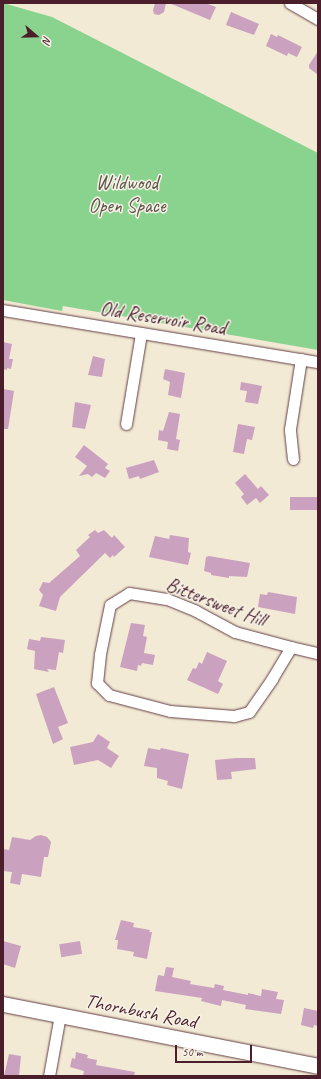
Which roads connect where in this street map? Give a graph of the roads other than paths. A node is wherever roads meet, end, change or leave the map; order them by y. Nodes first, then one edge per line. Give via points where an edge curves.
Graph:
1 (290, 3) edge
2 (318, 19) edge
3 (3, 310) edge
4 (141, 333) junction
5 (301, 359) junction
6 (318, 362) edge
7 (126, 424) dead end
8 (293, 458) dead end
9 (291, 647) junction
10 (318, 653) edge
11 (3, 1004) edge
12 (60, 1015) junction
13 (318, 1066) edge
14 (49, 1076) edge

1 - 2 street
3 - 4 street, Old Reservoir Road
4 - 5 street, Old Reservoir Road
4 - 7 street
5 - 6 street, Old Reservoir Road
5 - 8 street via 290,429
9 - 9 street, Bittersweet Hill via 235,632 196,611 166,599 129,593 110,605 97,683 109,694 170,711 234,716 249,712
9 - 10 street, Bittersweet Hill
11 - 12 main road, Thornbush Road
12 - 13 main road, Thornbush Road
12 - 14 street

